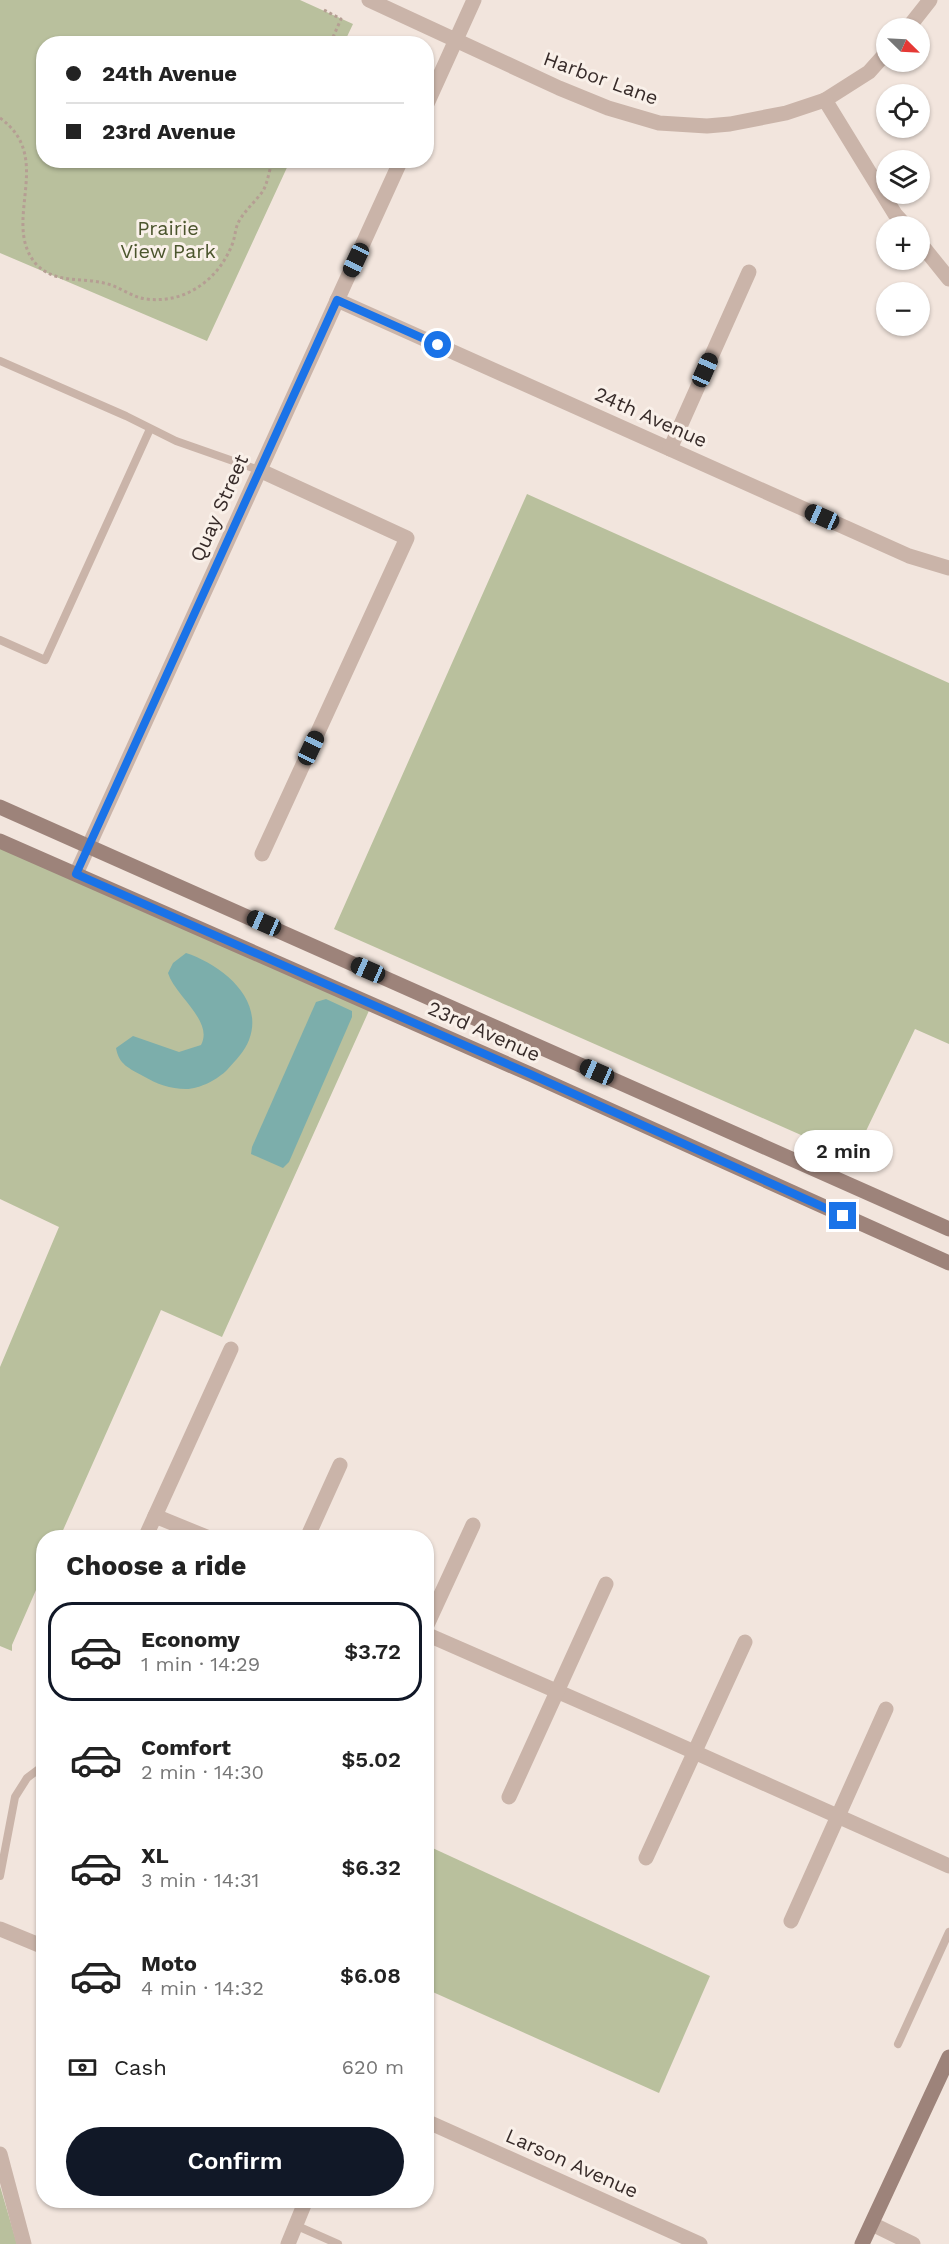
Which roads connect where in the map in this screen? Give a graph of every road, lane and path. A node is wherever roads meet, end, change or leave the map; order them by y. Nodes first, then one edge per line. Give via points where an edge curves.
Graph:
1 (369, 0) edge
2 (474, 0) edge
3 (930, 0) edge
4 (324, 10) dead end
5 (916, 18) edge
6 (333, 36) edge
7 (456, 41) junction
8 (876, 64) edge
9 (434, 89) edge
10 (825, 100) junction
11 (0, 118) edge
12 (270, 168) edge
13 (397, 168) edge
14 (898, 216) edge
15 (930, 255) edge
16 (749, 272) dead end
17 (949, 279) edge
18 (337, 300) junction
19 (0, 361) edge
20 (150, 429) junction
21 (670, 449) junction
22 (259, 470) junction
23 (949, 568) edge
24 (0, 640) edge
25 (0, 807) edge
26 (0, 841) edge
27 (89, 847) junction
28 (262, 854) dead end
29 (76, 874) junction
30 (949, 1229) edge
31 (949, 1263) edge
32 (231, 1349) dead end
33 (340, 1465) dead end
34 (155, 1516) junction
35 (473, 1526) dead end
36 (149, 1530) edge
37 (189, 1530) edge
38 (311, 1530) edge
39 (606, 1584) dead end
40 (434, 1610) edge
41 (434, 1637) edge
42 (745, 1642) dead end
43 (558, 1691) junction
44 (886, 1709) dead end
45 (694, 1753) junction
46 (36, 1771) edge
47 (510, 1797) dead end
48 (837, 1816) junction
49 (646, 1858) dead end
50 (949, 1866) edge
51 (0, 1876) edge
52 (791, 1921) dead end
53 (1, 1930) edge
54 (949, 1932) edge
55 (36, 1944) edge
56 (898, 2044) dead end
57 (949, 2057) edge
58 (434, 2125) edge
59 (0, 2154) edge
60 (302, 2208) edge
61 (872, 2224) junction
62 (295, 2225) junction
63 (24, 2244) edge
64 (288, 2244) edge
65 (339, 2244) edge
66 (700, 2244) edge
67 (862, 2244) edge
68 (913, 2244) edge

1 - 7 street, Harbor Lane
2 - 7 street
3 - 5 street
4 - 6 path via 341,18
7 - 9 street
7 - 10 street, Harbor Lane via 608,108 659,123 730,124 766,118
8 - 10 street, Harbor Lane
10 - 14 street
11 - 12 path via 13,130 25,158 20,240 36,265 64,279 94,280 145,299 182,296 215,274 233,244 237,225 263,190
13 - 18 street, Quay Street
15 - 17 street
16 - 21 street
18 - 21 street, 24th Avenue
18 - 22 street, Quay Street
19 - 20 lane
20 - 22 lane
20 - 24 lane via 45,660
21 - 23 street, 24th Avenue via 909,556
22 - 27 street, Quay Street
22 - 28 street via 407,538
25 - 27 main road, 23rd Avenue
26 - 29 main road, 23rd Avenue
27 - 29 street, Quay Street
27 - 30 main road, 23rd Avenue
29 - 31 main road, 23rd Avenue
32 - 34 street
33 - 38 street
34 - 36 street
34 - 37 street
35 - 40 street
39 - 43 street
41 - 43 street
42 - 45 street
43 - 45 street
43 - 47 street
44 - 48 street
45 - 48 street
45 - 49 street
46 - 51 lane via 15,1797
48 - 50 street
48 - 52 street
53 - 55 street
54 - 56 lane
57 - 61 main road
58 - 66 street, Larson Avenue
59 - 63 street
60 - 62 street
61 - 67 main road
61 - 68 street
62 - 64 street
62 - 65 lane

